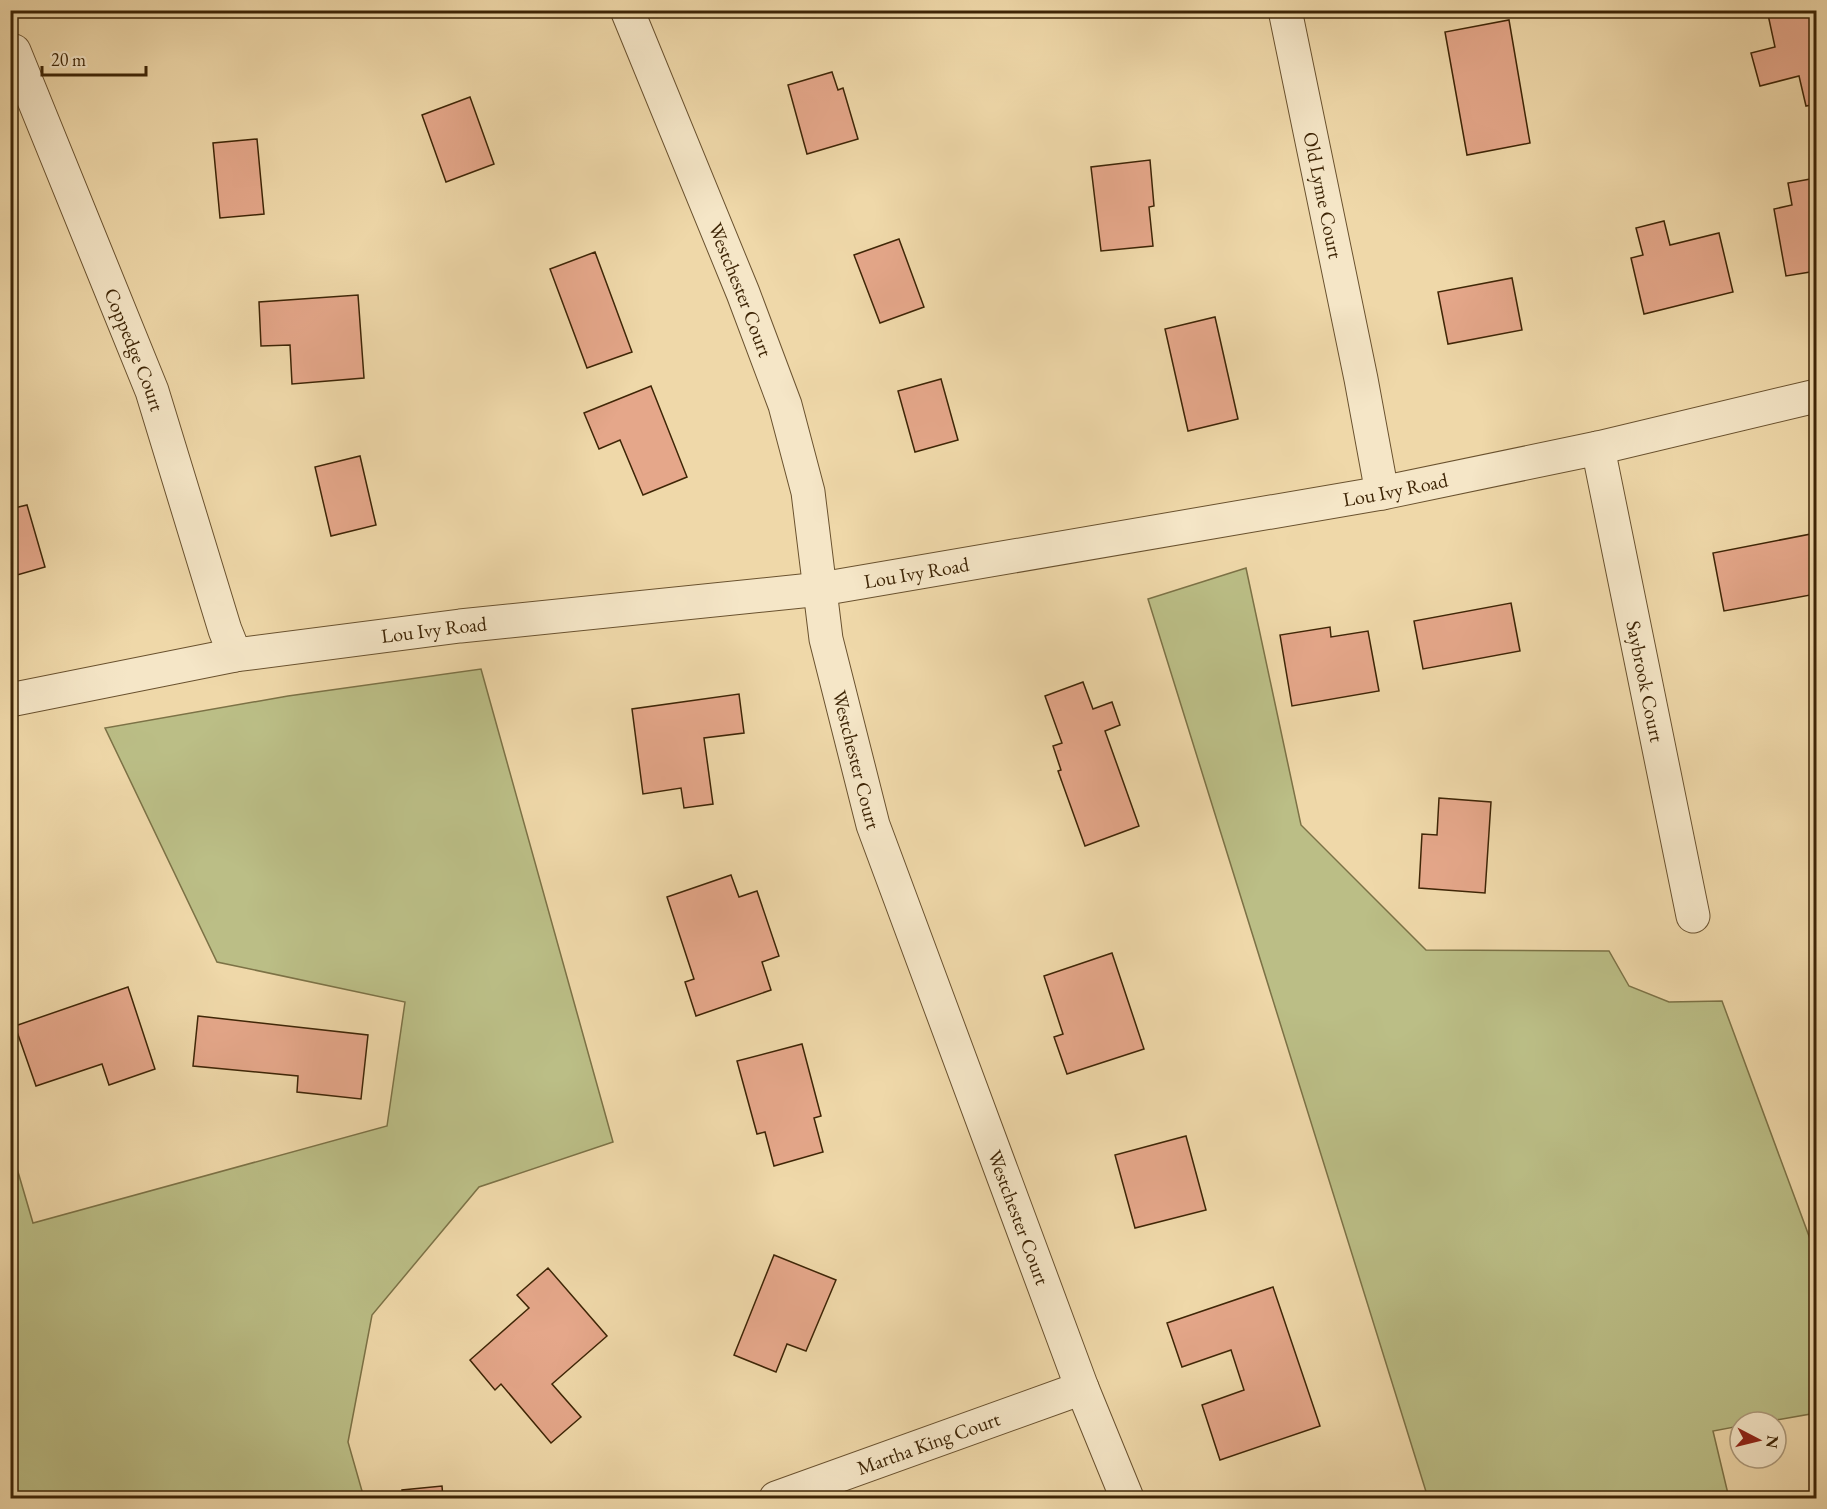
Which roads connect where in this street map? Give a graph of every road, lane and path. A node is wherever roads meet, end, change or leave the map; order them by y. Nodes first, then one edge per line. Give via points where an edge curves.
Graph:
1 (627, 10) edge
2 (1284, 10) edge
3 (14, 51) dead end
4 (1816, 396) edge
5 (1598, 448) junction
6 (1382, 493) junction
7 (821, 589) junction
8 (235, 655) junction
9 (10, 700) edge
10 (1693, 916) dead end
11 (1082, 1388) junction
12 (776, 1498) edge
13 (1127, 1498) edge

1 - 7 street, Westchester Court via 785,405 808,492
2 - 6 street, Old Lyme Court
3 - 8 street, Coppedge Court via 152,391
4 - 5 street, Lou Ivy Road
5 - 6 street, Lou Ivy Road
5 - 10 street, Saybrook Court
6 - 7 street, Lou Ivy Road
7 - 8 street, Lou Ivy Road via 460,626
7 - 11 street, Westchester Court via 826,639 873,825
8 - 9 street, Lou Ivy Road
11 - 12 street, Martha King Court
11 - 13 street, Westchester Court

